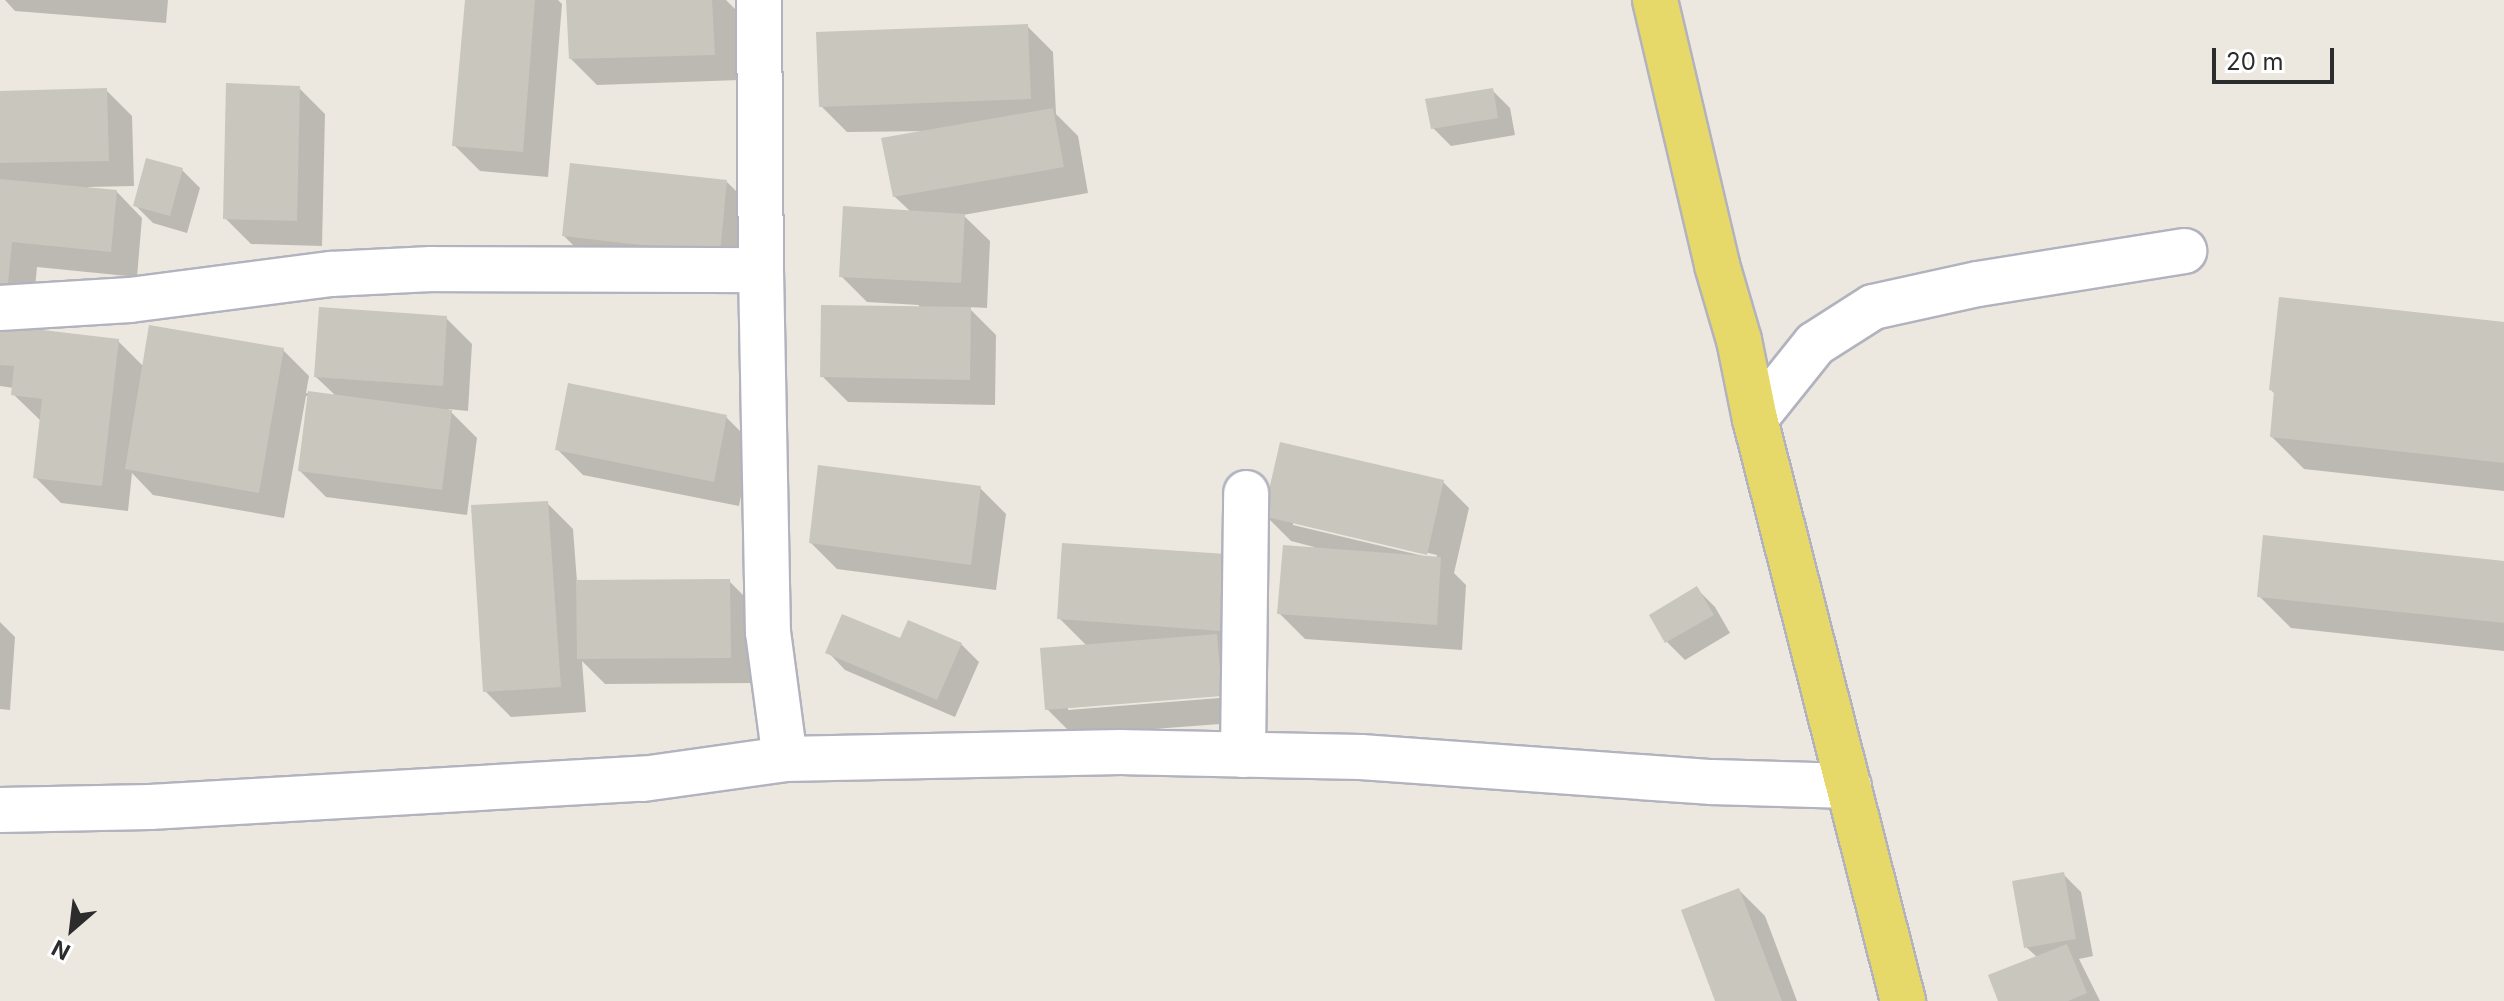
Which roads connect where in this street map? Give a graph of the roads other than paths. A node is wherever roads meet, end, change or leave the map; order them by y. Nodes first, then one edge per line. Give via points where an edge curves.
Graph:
1 (759, 0) edge
2 (1655, 0) edge
3 (2184, 251) dead end
4 (761, 270) junction
5 (0, 308) edge
6 (1755, 419) junction
7 (1246, 493) dead end
8 (1243, 755) junction
9 (785, 759) junction
10 (1849, 786) junction
11 (0, 810) edge
12 (1903, 1001) edge

1 - 4 street
2 - 6 main road
3 - 6 street via 1978,284 1873,307 1815,344
4 - 5 street via 402,270 130,300
4 - 9 street via 768,632
6 - 10 main road
7 - 8 street
8 - 9 street via 1121,752
8 - 10 street via 1361,757 1712,782
9 - 11 street via 643,779 150,807
10 - 12 main road

